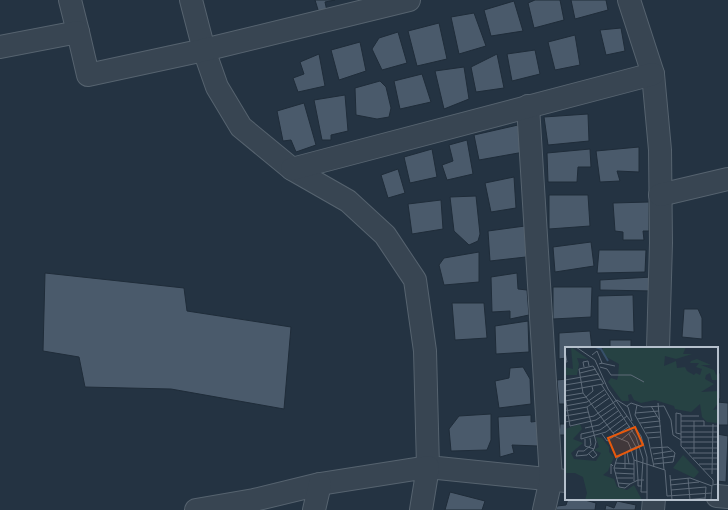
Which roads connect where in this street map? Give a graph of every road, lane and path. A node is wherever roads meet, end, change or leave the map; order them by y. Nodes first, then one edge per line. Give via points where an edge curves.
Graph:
1 (70, 0) edge
2 (191, 0) edge
3 (409, 0) edge
4 (629, 0) edge
5 (78, 32) junction
6 (0, 47) edge
7 (204, 50) junction
8 (653, 74) junction
9 (528, 106) junction
10 (292, 169) junction
11 (728, 179) edge
12 (660, 195) junction
13 (658, 347) edge
14 (428, 467) junction
15 (558, 480) edge
16 (320, 484) junction
17 (718, 496) edge
18 (728, 497) edge
19 (654, 500) edge
20 (252, 505) edge
21 (196, 510) edge
22 (314, 510) edge
23 (421, 510) edge
24 (544, 510) edge
25 (653, 510) edge

1 - 5 street
2 - 7 street
3 - 7 street
4 - 8 street
5 - 6 street
5 - 7 street via 88,75
7 - 10 street via 217,87 241,127
8 - 9 street
8 - 12 street via 660,150
9 - 10 street
9 - 15 street
10 - 14 street via 348,201 385,235 415,280 425,351
11 - 12 street
12 - 13 street
14 - 15 street
14 - 16 street
14 - 23 street
15 - 24 street
16 - 20 street
16 - 22 street
17 - 18 street
19 - 25 street
20 - 21 street

